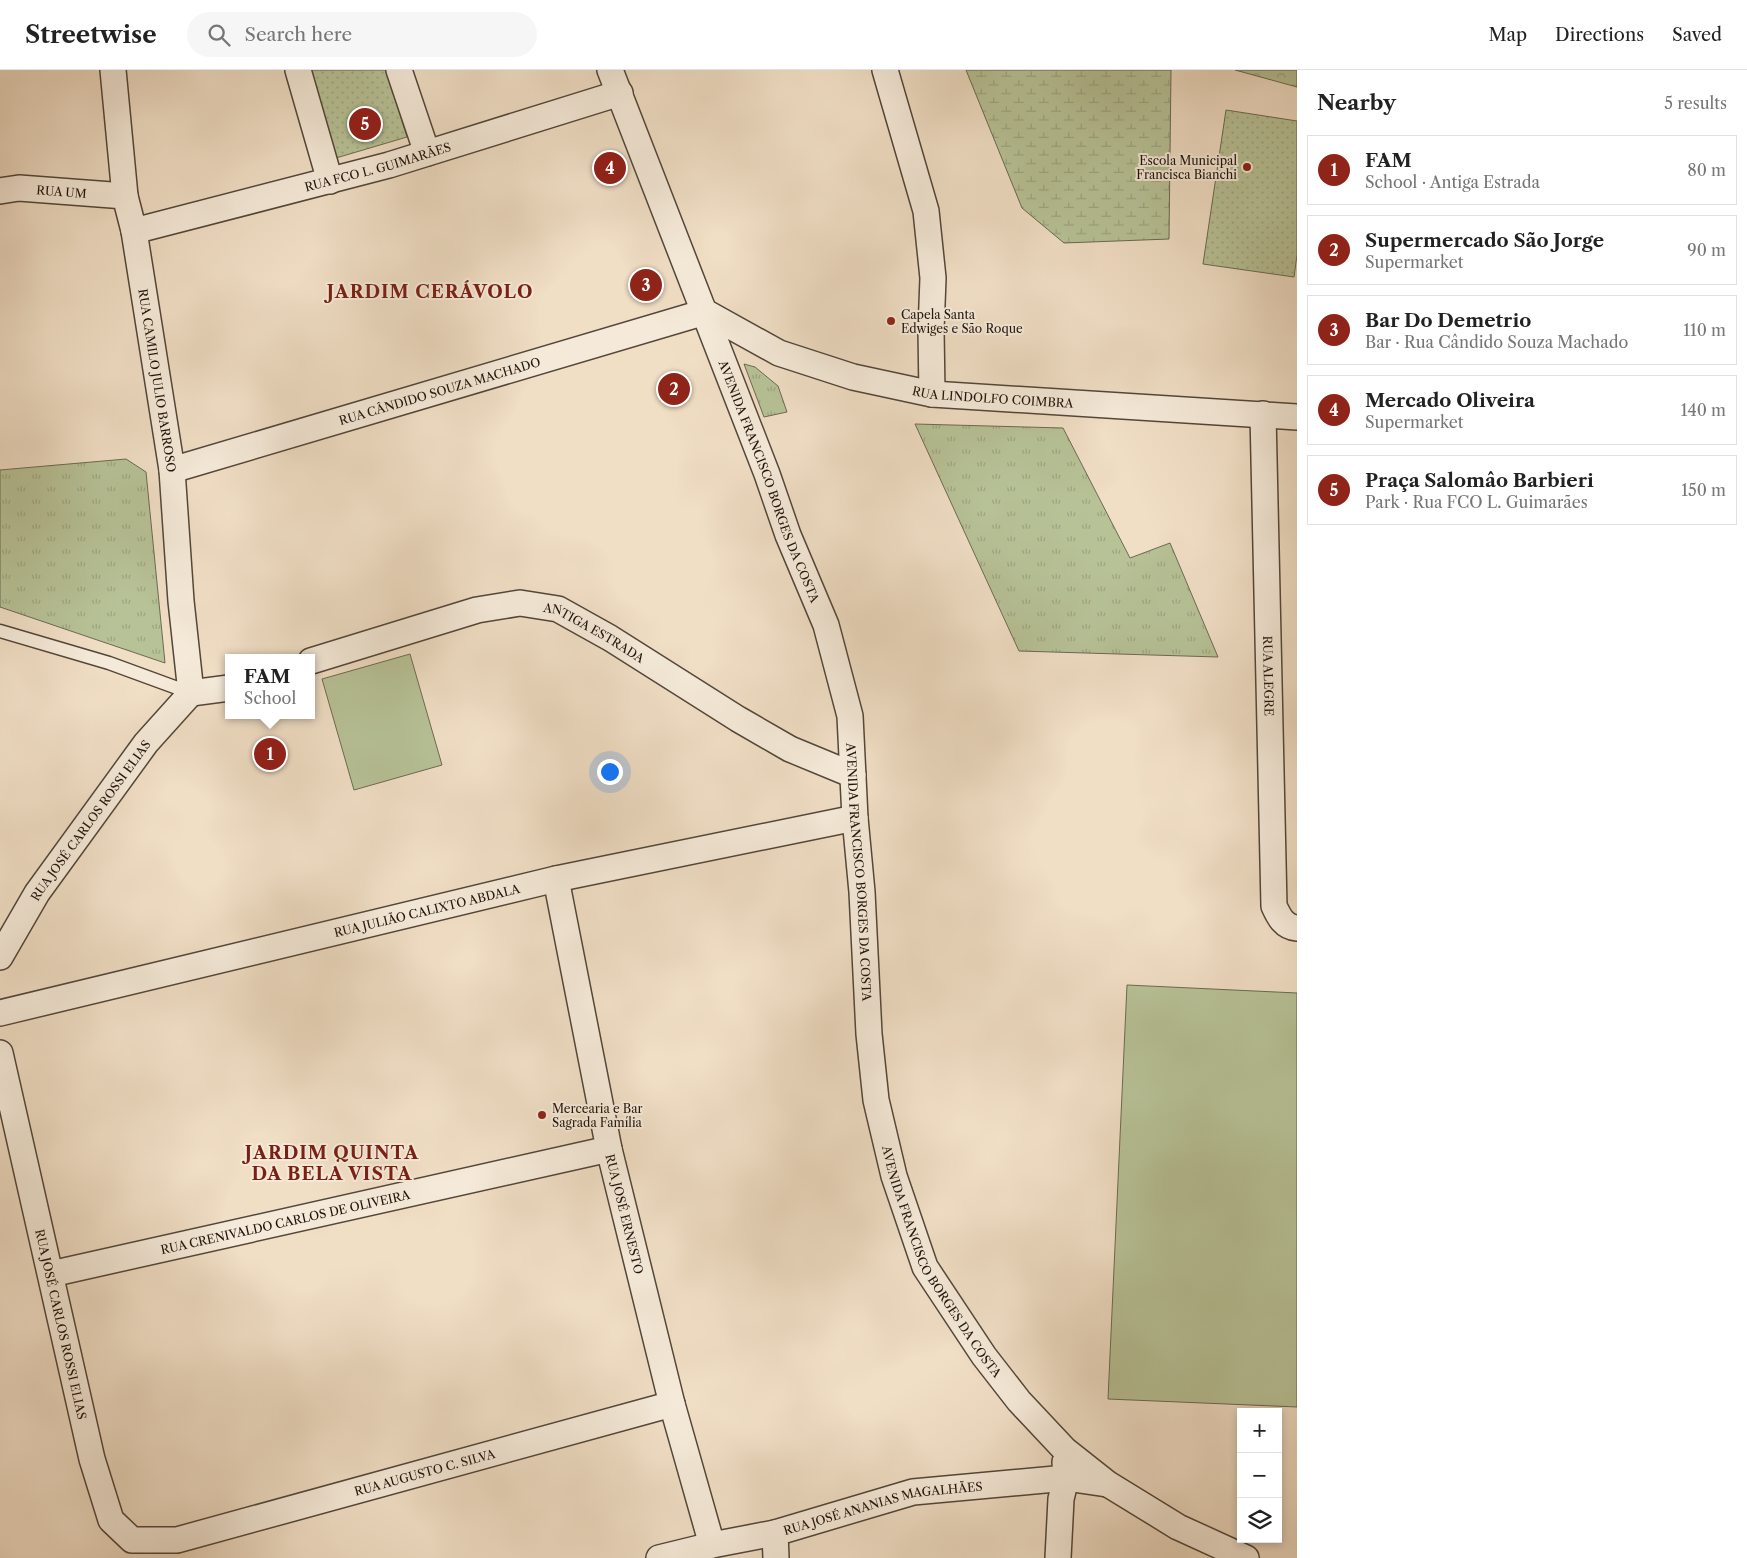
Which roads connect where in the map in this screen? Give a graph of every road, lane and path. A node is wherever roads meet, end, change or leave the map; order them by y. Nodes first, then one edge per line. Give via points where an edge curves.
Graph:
1 (113, 70) edge
2 (298, 70) edge
3 (399, 70) edge
4 (885, 70) edge
5 (615, 81) edge
6 (427, 153) junction
7 (330, 180) junction
8 (0, 191) edge
9 (125, 196) junction
10 (134, 232) junction
11 (705, 312) junction
12 (932, 394) junction
13 (1263, 414) junction
14 (1297, 417) edge
15 (172, 470) junction
16 (0, 631) edge
17 (315, 661) edge
18 (225, 689) edge
19 (191, 693) junction
20 (853, 775) junction
21 (856, 818) junction
22 (556, 879) junction
23 (1297, 928) edge
24 (0, 957) edge
25 (0, 1013) edge
26 (0, 1053) edge
27 (609, 1149) junction
28 (51, 1274) junction
29 (672, 1404) junction
30 (1065, 1450) junction
31 (1066, 1478) junction
32 (1108, 1484) junction
33 (775, 1533) junction
34 (176, 1540) joint
35 (712, 1545) junction
36 (659, 1558) edge
37 (776, 1558) edge
38 (1058, 1558) edge
39 (1246, 1558) edge

1 - 9 street, RUA CAMILO JULIO BARROSO
2 - 7 street
3 - 6 street
4 - 12 street via 926,211 933,278
5 - 6 street, RUA FCO L. GUIMARÃES
5 - 11 street, AVENIDA FRANCISCO BORGES DA COSTA
6 - 7 street, RUA FCO L. GUIMARÃES
7 - 10 street, RUA FCO L. GUIMARÃES
8 - 9 street, RUA UM via 19,188
9 - 10 street, RUA CAMILO JULIO BARROSO
10 - 15 street, RUA CAMILO JULIO BARROSO
11 - 12 street, RUA LINDOLFO COIMBRA via 779,353 853,377
11 - 15 street, RUA CÂNDIDO SOUZA MACHADO
11 - 20 street, AVENIDA FRANCISCO BORGES DA COSTA via 788,534 826,625 850,716
12 - 13 street, RUA LINDOLFO COIMBRA
13 - 14 street, RUA LINDOLFO COIMBRA
13 - 23 street, RUA ALEGRE via 1274,906 1280,919
15 - 19 street, RUA CAMILO JULIO BARROSO
16 - 19 lane via 109,663
17 - 20 street, ANTIGA ESTRADA via 477,610 520,603 558,609 790,749
18 - 19 street
19 - 24 street, RUA JOSÉ CARLOS ROSSI ELIAS via 146,743 37,893
20 - 21 street, AVENIDA FRANCISCO BORGES DA COSTA
21 - 22 street, RUA JULIÃO CALIXTO ABDALA
21 - 30 street, AVENIDA FRANCISCO BORGES DA COSTA via 876,1100 894,1176 925,1267 984,1356 1019,1401
22 - 25 street, RUA JULIÃO CALIXTO ABDALA
22 - 27 street, RUA JOSÉ ERNESTO
26 - 28 street, RUA JOSÉ CARLOS ROSSI ELIAS
27 - 28 street, RUA CRENIVALDO CARLOS DE OLIVEIRA
27 - 29 street, RUA JOSÉ ERNESTO
28 - 34 street, RUA JOSÉ CARLOS ROSSI ELIAS via 92,1459 111,1520 132,1540
29 - 34 street, RUA AUGUSTO C. SILVA
29 - 35 street, RUA JOSÉ ERNESTO
30 - 31 street
30 - 32 street, AVENIDA FRANCISCO BORGES DA COSTA
31 - 32 street, RUA JOSÉ ANANIAS MAGALHÃES
31 - 33 street, RUA JOSÉ ANANIAS MAGALHÃES via 913,1492
31 - 38 street via 1061,1499
32 - 39 street, AVENIDA FRANCISCO BORGES DA COSTA via 1178,1527
33 - 35 street, RUA JOSÉ ANANIAS MAGALHÃES
33 - 37 street
35 - 36 street, RUA JOSÉ ANANIAS MAGALHÃES

